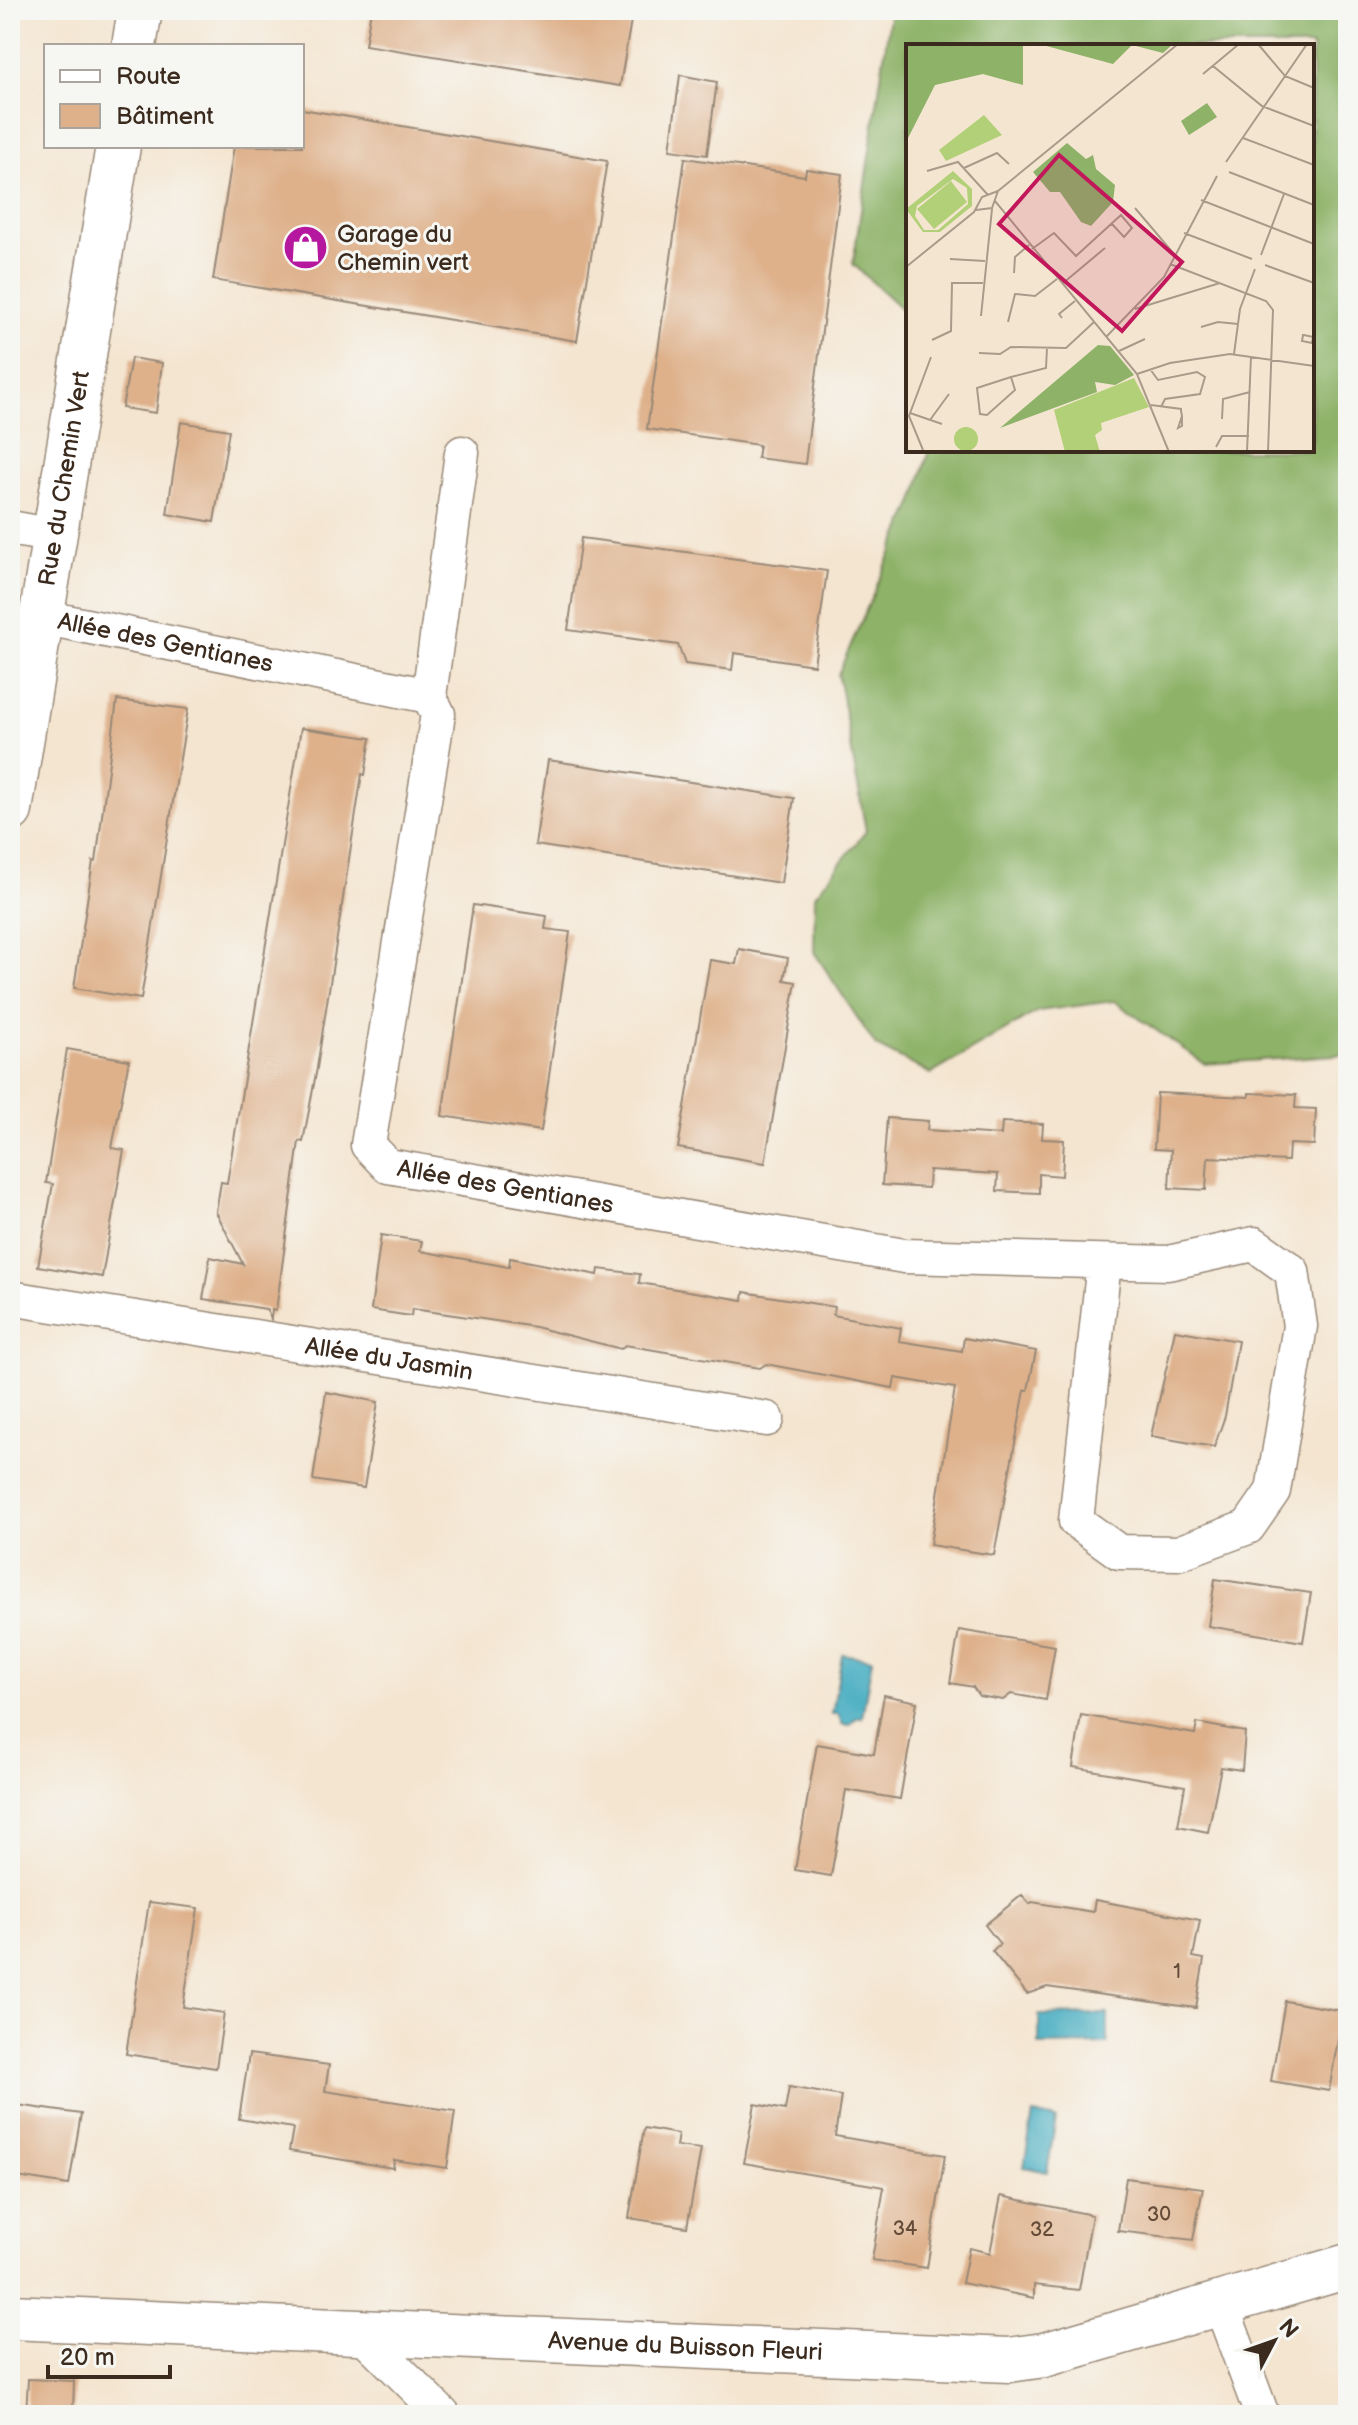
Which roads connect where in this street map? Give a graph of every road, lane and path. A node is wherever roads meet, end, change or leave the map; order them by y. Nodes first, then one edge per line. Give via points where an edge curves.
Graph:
1 (140, 10) edge
2 (134, 44) edge
3 (118, 148) edge
4 (462, 453) dead end
5 (10, 528) edge
6 (55, 536) junction
7 (42, 617) junction
8 (429, 696) junction
9 (10, 810) edge
10 (1104, 1262) junction
11 (10, 1298) edge
12 (767, 1419) dead end
13 (1348, 2266) edge
14 (1220, 2302) junction
15 (10, 2317) edge
16 (361, 2333) junction
17 (443, 2415) edge
18 (1262, 2415) edge

1 - 2 street
3 - 6 street, Rue du Chemin Vert
4 - 8 street, Allée des Gentianes
5 - 6 street
6 - 7 street, Rue du Chemin Vert
7 - 8 street, Allée des Gentianes
7 - 9 street, Rue du Chemin Vert
8 - 10 street, Allée des Gentianes via 438,714 368,1145 388,1166 904,1256
10 - 10 street, Allée des Gentianes via 1168,1263 1254,1244 1292,1271 1300,1326 1273,1491 1248,1527 1178,1553 1119,1552 1076,1521
11 - 12 street, Allée du Jasmin
13 - 14 street, Avenue du Buisson Fleuri
14 - 16 street, Avenue du Buisson Fleuri via 1044,2355 1009,2360
14 - 18 street
15 - 16 street, Avenue du Buisson Fleuri
16 - 17 street

